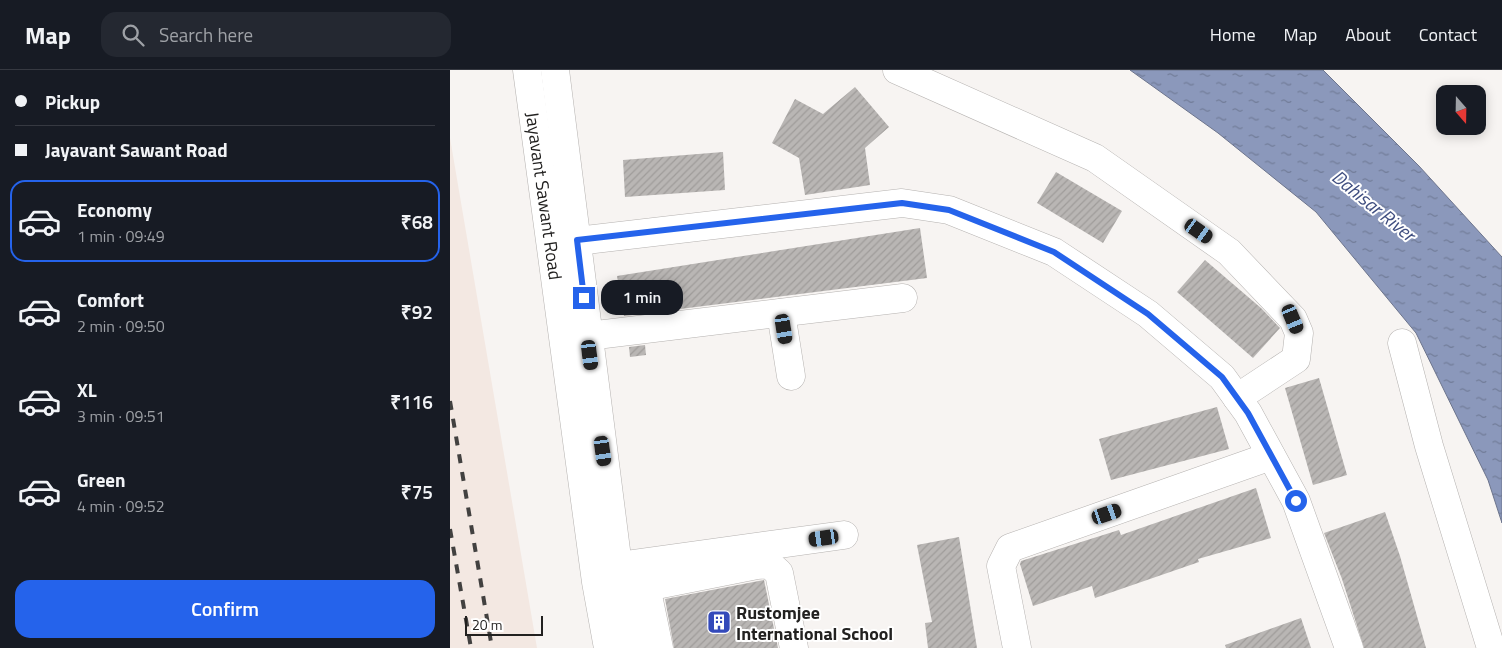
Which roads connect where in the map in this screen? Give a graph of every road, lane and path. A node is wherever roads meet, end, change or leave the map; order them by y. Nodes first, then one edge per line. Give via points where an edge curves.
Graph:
1 (527, 70) edge
2 (555, 70) edge
3 (897, 70) edge
4 (577, 240) junction
5 (903, 298) dead end
6 (781, 313) junction
7 (588, 336) junction
8 (1402, 343) dead end
9 (790, 376) dead end
10 (1237, 398) junction
11 (1271, 456) junction
12 (844, 535) dead end
13 (621, 585) junction
14 (608, 648) edge
15 (634, 648) edge
16 (659, 648) edge
17 (794, 648) edge
18 (1017, 648) edge
19 (1349, 648) edge
20 (1491, 648) edge

1 - 13 street, Jayavant Sawant Road
2 - 4 street, Jayavant Sawant Road
3 - 10 street via 1094,158 1229,252 1293,319 1299,333 1296,359
4 - 7 street, Jayavant Sawant Road
4 - 10 street via 902,203 949,210 1061,257 1148,314 1222,377
5 - 6 street
6 - 7 street
6 - 9 street
7 - 13 street, Jayavant Sawant Road
8 - 20 street via 1429,446
10 - 11 street
11 - 18 street via 1010,548 1001,566
11 - 19 street via 1296,501
12 - 13 street
13 - 14 street, Jayavant Sawant Road
13 - 15 street, Jayavant Sawant Road
13 - 16 street
13 - 17 street via 769,564 779,573

